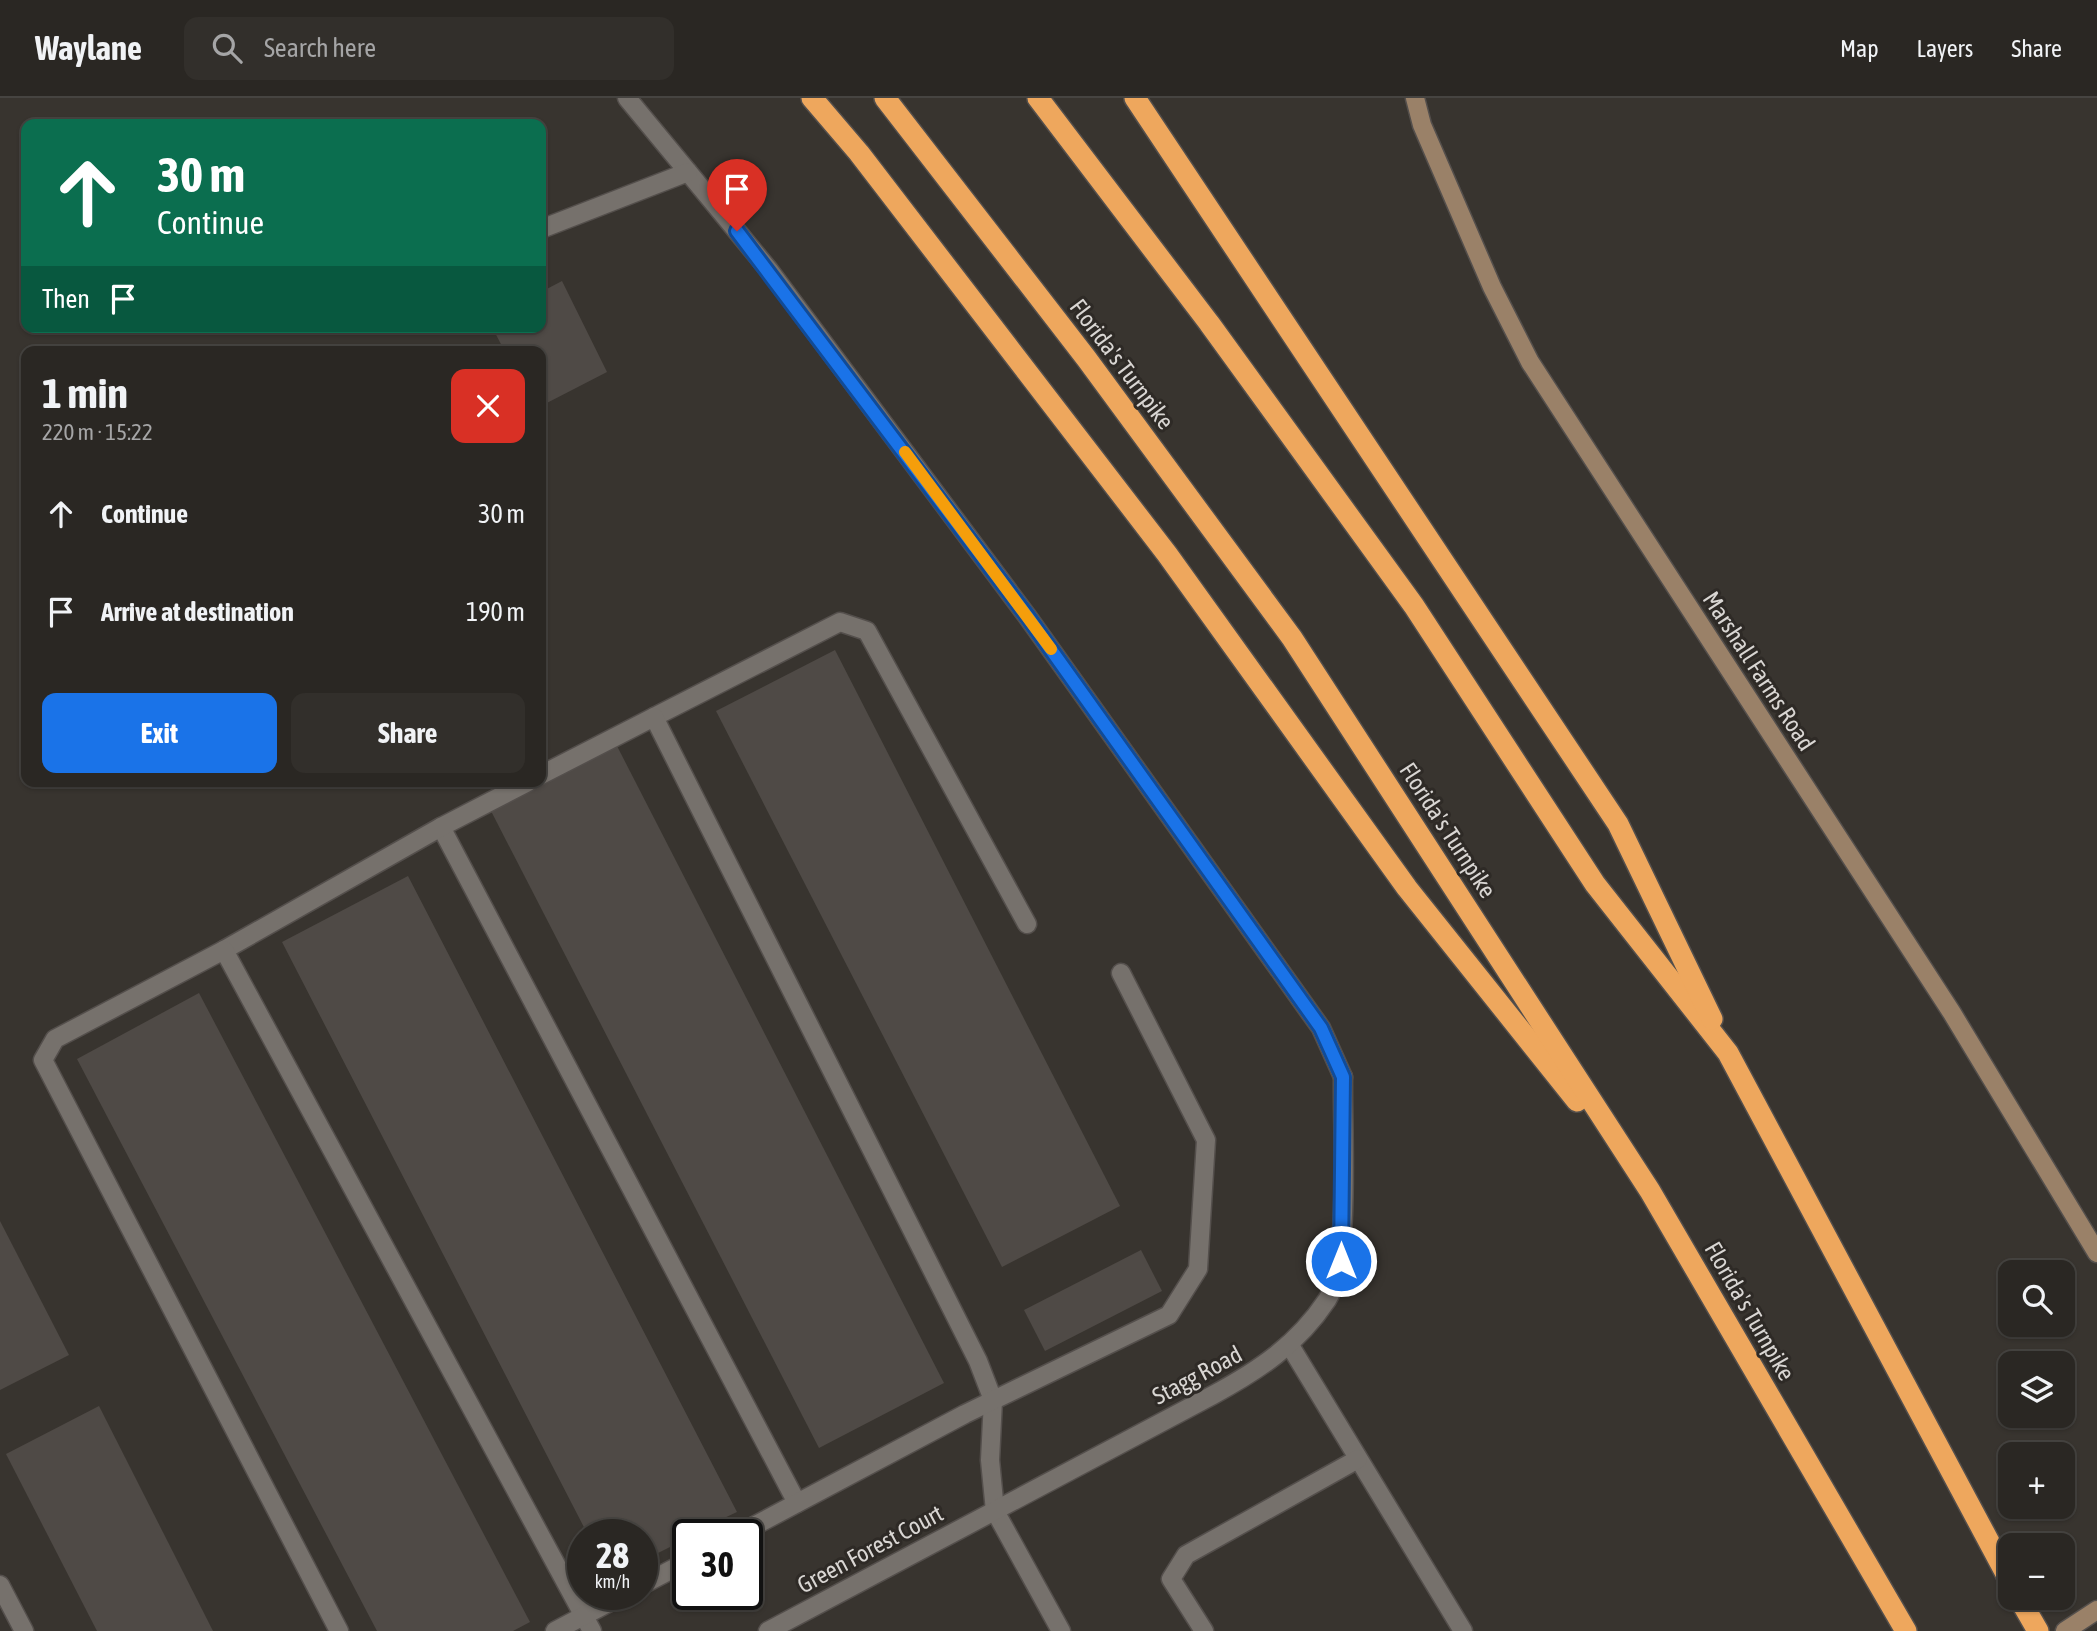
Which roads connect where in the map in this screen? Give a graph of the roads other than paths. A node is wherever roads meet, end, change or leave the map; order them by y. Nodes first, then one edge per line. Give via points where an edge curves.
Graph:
1 (627, 98) edge
2 (812, 98) edge
3 (885, 98) edge
4 (1038, 98) edge
5 (1135, 98) edge
6 (1415, 98) edge
7 (688, 172) junction
8 (546, 227) edge
9 (654, 717) junction
10 (546, 772) edge
11 (518, 787) edge
12 (441, 827) junction
13 (1027, 924) dead end
14 (224, 950) junction
15 (1121, 973) dead end
16 (1728, 1053) junction
17 (1650, 1192) junction
18 (2097, 1253) edge
19 (1289, 1344) junction
20 (993, 1400) junction
21 (1358, 1459) junction
22 (797, 1503) junction
23 (995, 1511) junction
24 (763, 1521) edge
25 (1998, 1559) edge
26 (0, 1585) edge
27 (605, 1610) edge
28 (2026, 1610) edge
29 (2097, 1610) edge
30 (588, 1624) edge
31 (24, 1631) edge
32 (339, 1631) edge
33 (555, 1631) edge
34 (768, 1631) edge
35 (1061, 1631) edge
36 (1204, 1631) edge
37 (1463, 1631) edge
38 (1906, 1631) edge
39 (2038, 1631) edge
40 (2065, 1631) edge

1 - 7 street
2 - 17 highway via 1167,554 1407,888
3 - 17 highway, Florida's Turnpike via 1086,358 1292,638
4 - 16 highway via 1209,323 1414,606 1595,884
5 - 16 highway via 1618,824
6 - 18 street, Marshall Farms Road via 1422,125 1476,249 1530,362 1952,1013
7 - 8 street
7 - 19 street, Stagg Road via 769,270 1027,616 1321,1028 1343,1077 1341,1261 1328,1298
9 - 10 street
9 - 13 street via 840,622 867,631
9 - 20 street via 978,1361
11 - 12 street
12 - 14 street
12 - 22 street
14 - 30 street
14 - 32 street via 55,1039 43,1059
15 - 20 street via 1206,1140 1198,1269 1169,1315
16 - 25 highway
17 - 38 highway, Florida's Turnpike
19 - 21 street
19 - 23 street, Stagg Road via 1266,1366
20 - 22 street
20 - 23 street via 990,1460
21 - 36 street via 1186,1555 1171,1579
21 - 37 street
22 - 24 street
23 - 34 street, Green Forest Court
23 - 35 street
26 - 31 street
27 - 30 street
28 - 39 highway
29 - 40 street
30 - 33 street

